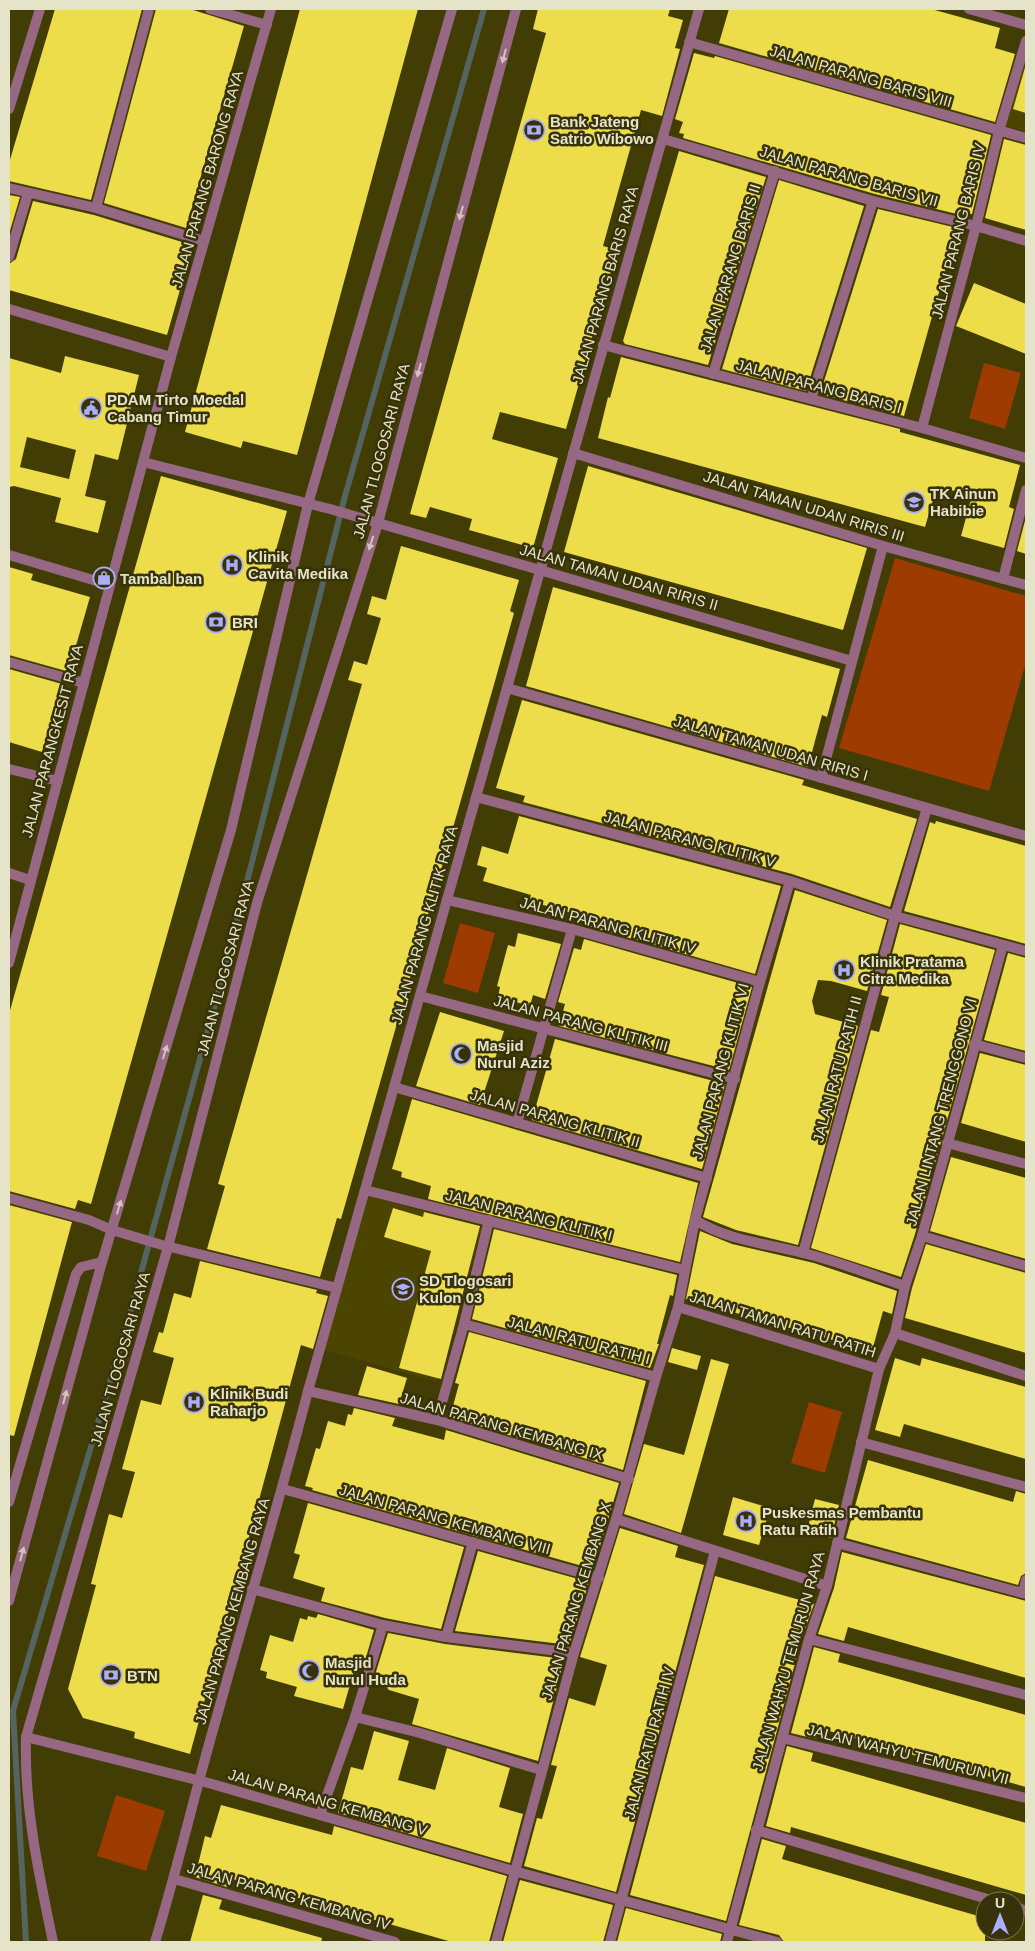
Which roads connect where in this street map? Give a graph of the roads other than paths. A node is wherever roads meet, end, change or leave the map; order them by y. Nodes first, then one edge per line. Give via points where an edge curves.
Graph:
1 (40, 9) edge
2 (149, 9) edge
3 (210, 9) edge
4 (271, 9) edge
5 (452, 9) edge
6 (516, 9) edge
7 (699, 9) edge
8 (969, 9) edge
9 (267, 25) junction
10 (1026, 25) edge
11 (1026, 41) edge
12 (689, 42) junction
13 (9, 109) edge
14 (999, 131) junction
15 (1026, 138) edge
16 (663, 139) junction
17 (775, 172) junction
18 (9, 188) edge
19 (28, 193) junction
20 (873, 201) junction
21 (96, 208) junction
22 (976, 226) junction
23 (204, 241) junction
24 (1026, 241) edge
25 (9, 257) edge
26 (9, 309) edge
27 (603, 346) junction
28 (171, 357) junction
29 (713, 374) junction
30 (811, 399) junction
31 (922, 428) junction
32 (573, 453) junction
33 (1026, 458) edge
34 (143, 462) junction
35 (1026, 490) edge
36 (308, 504) junction
37 (373, 521) junction
38 (883, 546) junction
39 (9, 555) edge
40 (540, 570) junction
41 (1003, 579) junction
42 (110, 585) junction
43 (1026, 585) edge
44 (852, 661) junction
45 (9, 662) edge
46 (84, 683) junction
47 (507, 688) junction
48 (9, 769) edge
49 (821, 778) junction
50 (58, 780) junction
51 (476, 797) junction
52 (927, 808) junction
53 (1026, 836) edge
54 (9, 873) edge
55 (30, 880) junction
56 (790, 881) junction
57 (447, 900) junction
58 (895, 916) junction
59 (572, 929) junction
60 (1003, 945) junction
61 (1026, 951) edge
62 (9, 963) edge
63 (760, 982) junction
64 (420, 996) junction
65 (543, 1028) junction
66 (974, 1044) junction
67 (1026, 1058) edge
68 (735, 1080) junction
69 (394, 1087) junction
70 (517, 1123) junction
71 (947, 1143) junction
72 (1026, 1164) edge
73 (707, 1178) junction
74 (365, 1190) junction
75 (9, 1198) edge
76 (489, 1220) junction
77 (694, 1220) junction
78 (115, 1231) junction
79 (922, 1236) junction
80 (165, 1246) junction
81 (803, 1252) junction
82 (102, 1262) junction
83 (1026, 1266) edge
84 (685, 1270) junction
85 (905, 1286) junction
86 (337, 1288) junction
87 (678, 1307) junction
88 (464, 1324) junction
89 (895, 1333) junction
90 (879, 1369) junction
91 (1026, 1376) edge
92 (656, 1377) junction
93 (308, 1391) junction
94 (437, 1420) junction
95 (861, 1442) junction
96 (629, 1479) junction
97 (1026, 1487) edge
98 (283, 1489) junction
99 (9, 1502) edge
100 (616, 1520) junction
101 (473, 1542) junction
102 (837, 1543) junction
103 (715, 1552) junction
104 (599, 1578) junction
105 (1026, 1580) edge
106 (827, 1586) junction
107 (252, 1589) junction
108 (1025, 1594) edge
109 (9, 1601) edge
110 (383, 1625) junction
111 (446, 1637) junction
112 (809, 1639) junction
113 (574, 1653) junction
114 (1026, 1695) edge
115 (355, 1717) junction
116 (26, 1737) junction
117 (782, 1738) junction
118 (541, 1770) junction
119 (198, 1780) junction
120 (1026, 1798) edge
121 (320, 1816) junction
122 (756, 1830) junction
123 (514, 1871) junction
124 (174, 1879) junction
125 (975, 1895) edge
126 (621, 1899) junction
127 (731, 1928) junction
128 (54, 1942) edge
129 (155, 1942) edge
130 (396, 1942) edge
131 (496, 1942) edge
132 (610, 1942) edge
133 (727, 1942) edge
134 (777, 1942) edge

1 - 13 street
2 - 21 street
3 - 9 street
4 - 9 street, JALAN PARANG BARONG RAYA
5 - 36 street, JALAN TLOGOSARI RAYA
6 -> 37 street, JALAN TLOGOSARI RAYA
7 - 12 street, JALAN PARANG BARIS RAYA
8 - 10 street
9 - 23 street, JALAN PARANG BARONG RAYA
11 - 14 street, JALAN PARANG BARIS IV
12 - 14 street, JALAN PARANG BARIS VIII
12 - 16 street, JALAN PARANG BARIS RAYA
14 - 15 street, JALAN PARANG BARIS VIII
14 - 22 street, JALAN PARANG BARIS IV
16 - 17 street, JALAN PARANG BARIS VII
16 - 27 street, JALAN PARANG BARIS RAYA
17 - 20 street, JALAN PARANG BARIS VII
17 - 29 street, JALAN PARANG BARIS II
18 - 19 street
19 - 21 street
19 - 25 street
20 - 22 street, JALAN PARANG BARIS VII
20 - 30 street
21 - 23 street
22 - 24 street, JALAN PARANG BARIS VII
22 - 31 street, JALAN PARANG BARIS IV
23 - 28 street, JALAN PARANG BARONG RAYA
26 - 28 street
27 - 29 street, JALAN PARANG BARIS I
27 - 32 street, JALAN PARANG BARIS RAYA
28 - 34 street, JALAN PARANG BARONG RAYA
29 - 30 street, JALAN PARANG BARIS I
30 - 31 street, JALAN PARANG BARIS I
31 - 33 street, JALAN PARANG BARIS I
32 - 38 street, JALAN TAMAN UDAN RIRIS III
32 - 40 street, JALAN PARANG BARIS RAYA
34 - 36 street, JALAN TAMAN UDAN RIRIS II
34 - 42 street, JALAN PARANG BARONG RAYA
35 - 41 street
36 - 37 street, JALAN TAMAN UDAN RIRIS II
78 -> 36 street, JALAN TLOGOSARI RAYA via 231,830
37 - 40 street, JALAN TAMAN UDAN RIRIS II
37 -> 80 street, JALAN TLOGOSARI RAYA via 257,904
38 - 41 street, JALAN TAMAN UDAN RIRIS III
38 - 44 street
39 - 42 street
40 - 44 street, JALAN TAMAN UDAN RIRIS II
40 - 47 street, JALAN PARANG KLITIK RAYA
41 - 43 street, JALAN TAMAN UDAN RIRIS III
42 - 46 street, JALAN PARANGKESIT RAYA
44 - 49 street
45 - 46 street
46 - 50 street, JALAN PARANGKESIT RAYA
47 - 49 street, JALAN TAMAN UDAN RIRIS I
47 - 51 street, JALAN PARANG KLITIK RAYA
48 - 50 street
49 - 52 street, JALAN TAMAN UDAN RIRIS I
50 - 55 street, JALAN PARANGKESIT RAYA
51 - 56 street, JALAN PARANG KLITIK V
51 - 57 street, JALAN PARANG KLITIK RAYA
52 - 53 street, JALAN TAMAN UDAN RIRIS I
52 - 58 street, JALAN RATU RATIH II
54 - 55 street
55 - 62 street, JALAN PARANGKESIT RAYA
56 - 58 street, JALAN PARANG KLITIK V
56 - 63 street, JALAN PARANG KLITIK VI
57 - 59 street, JALAN PARANG KLITIK IV
57 - 64 street, JALAN PARANG KLITIK RAYA
58 - 60 street, JALAN PARANG KLITIK V
58 - 81 street, JALAN RATU RATIH II
59 - 63 street, JALAN PARANG KLITIK IV
59 - 65 street
60 - 61 street, JALAN PARANG KLITIK V
60 - 66 street, JALAN LINTANG TRENGGONO VI
63 - 68 street, JALAN PARANG KLITIK VI
64 - 65 street, JALAN PARANG KLITIK III
64 - 69 street, JALAN PARANG KLITIK RAYA
65 - 68 street, JALAN PARANG KLITIK III
65 - 70 street
66 - 67 street
66 - 71 street, JALAN LINTANG TRENGGONO VI
68 - 73 street, JALAN PARANG KLITIK VI
69 - 70 street, JALAN PARANG KLITIK II
69 - 74 street, JALAN PARANG KLITIK RAYA
70 - 73 street, JALAN PARANG KLITIK II
71 - 72 street
71 - 79 street, JALAN LINTANG TRENGGONO VI
73 - 77 street, JALAN PARANG KLITIK VI
74 - 76 street, JALAN PARANG KLITIK I
74 - 86 street, JALAN PARANG KLITIK RAYA
75 - 78 street via 89,1220
76 - 84 street, JALAN PARANG KLITIK I
76 - 88 street
77 - 81 street via 714,1232 750,1243
77 - 84 street, JALAN PARANG KLITIK VI
78 - 80 street
78 - 82 street, JALAN TLOGOSARI RAYA
79 - 83 street
79 - 85 street, JALAN LINTANG TRENGGONO VI
80 - 86 street
80 - 116 street, JALAN TLOGOSARI RAYA
81 - 85 street
82 - 99 street via 81,1267 76,1274
109 -> 82 street, JALAN TLOGOSARI RAYA
84 - 87 street, JALAN PARANG KEMBANG X
85 - 89 street, JALAN WAHYU TEMURUN RAYA
86 - 93 street, JALAN PARANG KEMBANG RAYA
87 - 90 street, JALAN TAMAN RATU RATIH
87 - 92 street, JALAN PARANG KEMBANG X
88 - 92 street, JALAN RATU RATIH I
88 - 94 street
89 - 90 street, JALAN WAHYU TEMURUN RAYA
89 - 91 street
90 - 95 street, JALAN WAHYU TEMURUN RAYA
92 - 96 street, JALAN PARANG KEMBANG X
93 - 94 street, JALAN PARANG KEMBANG IX
93 - 98 street, JALAN PARANG KEMBANG RAYA
94 - 96 street, JALAN PARANG KEMBANG IX
95 - 97 street
95 - 102 street, JALAN WAHYU TEMURUN RAYA
96 - 100 street, JALAN PARANG KEMBANG X
98 - 101 street, JALAN PARANG KEMBANG VIII
98 - 107 street, JALAN PARANG KEMBANG RAYA
100 - 103 street
100 - 104 street, JALAN PARANG KEMBANG X
101 - 104 street, JALAN PARANG KEMBANG VIII
101 - 111 street
102 - 106 street, JALAN WAHYU TEMURUN RAYA
102 - 108 street
103 - 106 street
103 - 126 street, JALAN RATU RATIH IV
104 - 113 street, JALAN PARANG KEMBANG X
105 - 108 street
106 - 112 street, JALAN WAHYU TEMURUN RAYA
107 - 110 street
107 - 119 street, JALAN PARANG KEMBANG RAYA
110 - 111 street
110 - 115 street
111 - 113 street
112 - 114 street
112 - 117 street, JALAN WAHYU TEMURUN RAYA
113 - 118 street, JALAN PARANG KEMBANG X
115 - 118 street
115 - 121 street
116 - 119 street, JALAN PARANG KEMBANG V
116 - 128 street, JALAN TLOGOSARI RAYA via 25,1777 33,1845
117 - 120 street, JALAN WAHYU TEMURUN VII
117 - 122 street, JALAN WAHYU TEMURUN RAYA
118 - 123 street, JALAN PARANG KEMBANG X
119 - 121 street, JALAN PARANG KEMBANG V
119 - 124 street, JALAN PARANG KEMBANG RAYA
121 - 123 street, JALAN PARANG KEMBANG V
122 - 125 street
122 - 127 street, JALAN WAHYU TEMURUN RAYA
123 - 126 street, JALAN PARANG KEMBANG V
123 - 131 street, JALAN PARANG KEMBANG X
124 - 129 street, JALAN PARANG KEMBANG RAYA
124 - 130 street, JALAN PARANG KEMBANG IV
126 - 127 street, JALAN PARANG KEMBANG V
126 - 132 street, JALAN RATU RATIH IV
127 - 133 street, JALAN WAHYU TEMURUN RAYA
127 - 134 street, JALAN PARANG KEMBANG V

